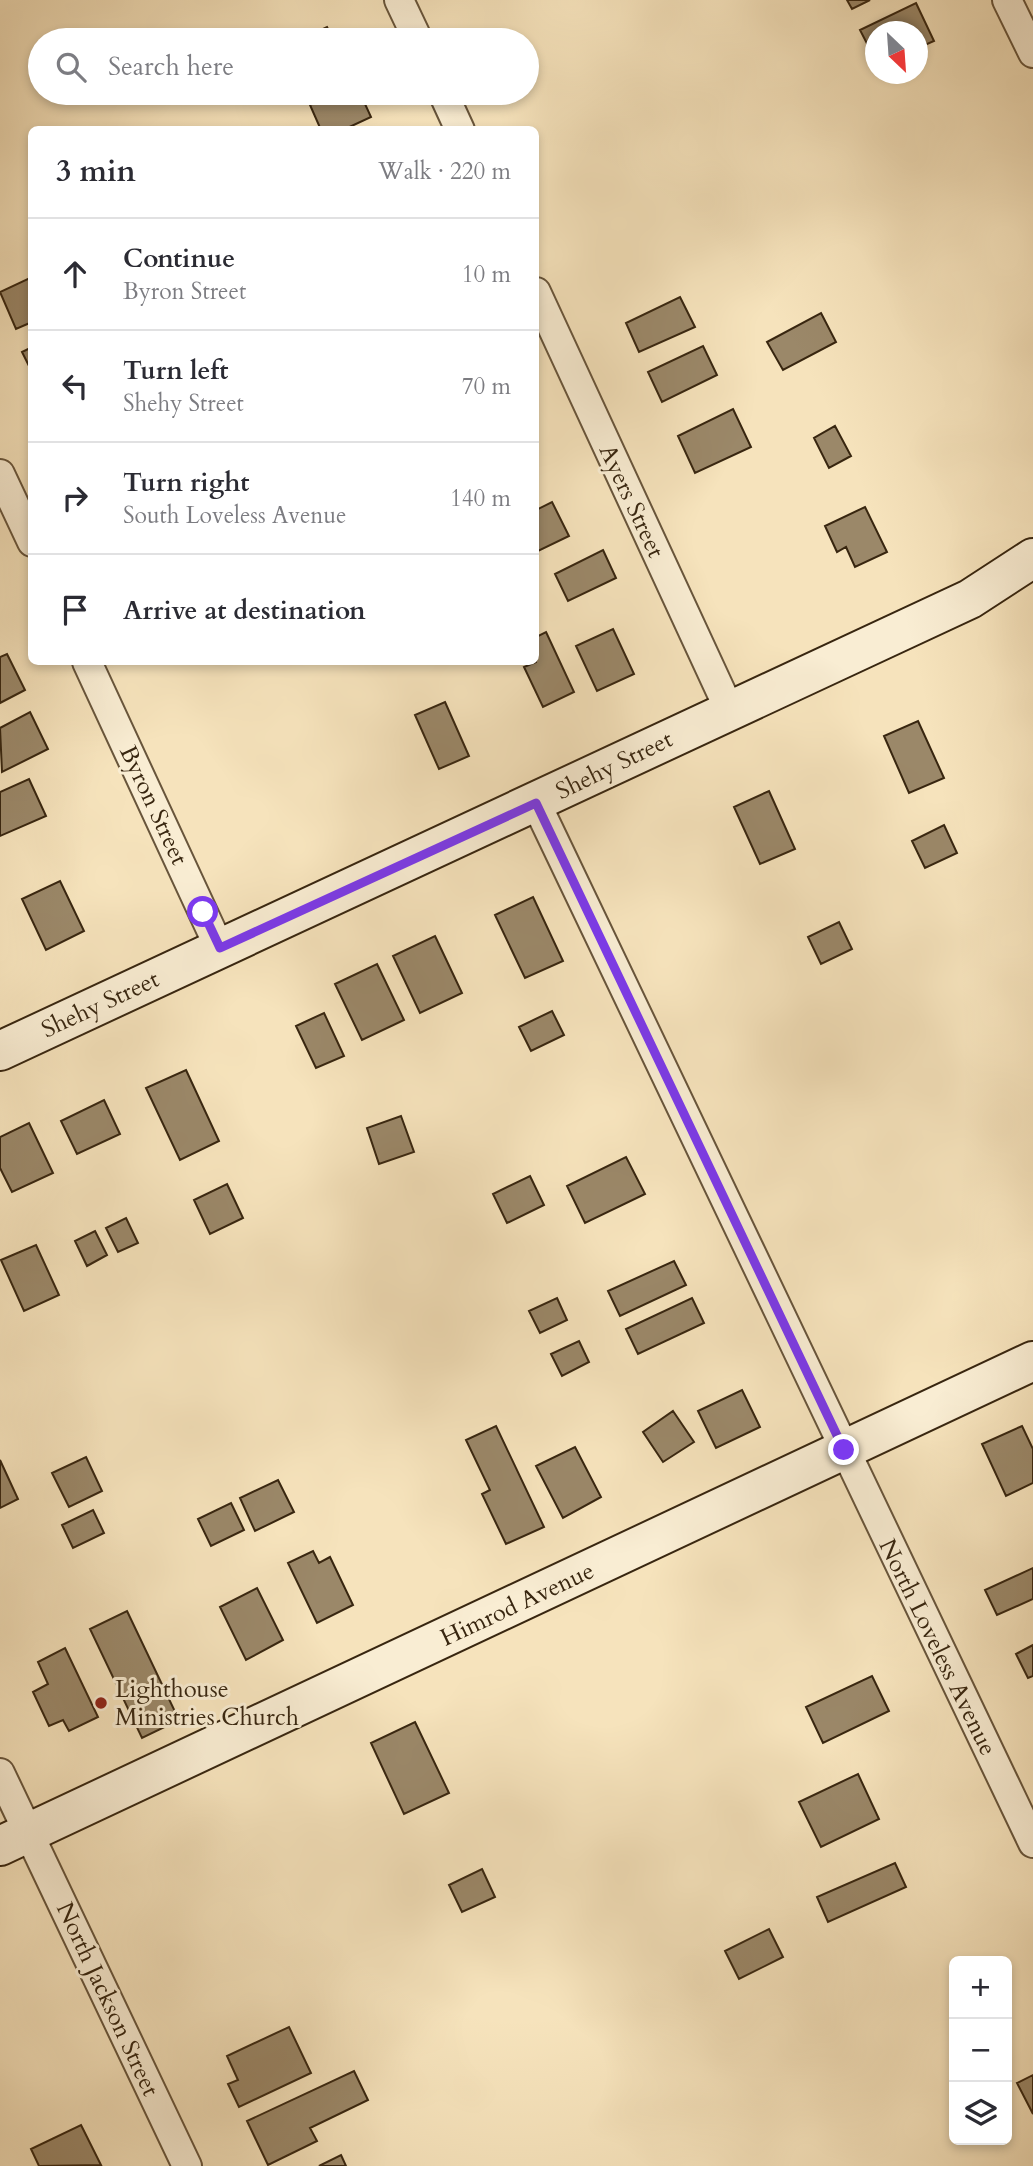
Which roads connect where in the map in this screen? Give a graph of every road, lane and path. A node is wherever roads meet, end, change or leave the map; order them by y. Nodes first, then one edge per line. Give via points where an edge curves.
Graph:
1 (400, 0) edge
2 (1007, 0) edge
3 (413, 28) edge
4 (1033, 53) edge
5 (449, 105) edge
6 (458, 126) edge
7 (539, 298) edge
8 (0, 474) edge
9 (28, 534) edge
10 (1033, 558) edge
11 (88, 665) edge
12 (729, 709) junction
13 (536, 803) junction
14 (220, 948) junction
15 (0, 1051) edge
16 (1033, 1361) edge
17 (844, 1450) junction
18 (0, 1773) edge
19 (14, 1839) edge
20 (1033, 1843) edge
21 (187, 2166) edge

1 - 3 street
2 - 4 street
5 - 6 street
7 - 12 street, Ayers Street
8 - 9 street
10 - 12 street, Shehy Street via 970,599
11 - 14 street, Byron Street
12 - 13 street, Shehy Street
13 - 14 street, Shehy Street
13 - 17 street, North Loveless Avenue
14 - 15 street, Shehy Street
16 - 17 street, Himrod Avenue
17 - 19 street, Himrod Avenue
17 - 20 street, North Loveless Avenue
18 - 19 street, North Jackson Street
19 - 21 street, North Jackson Street

